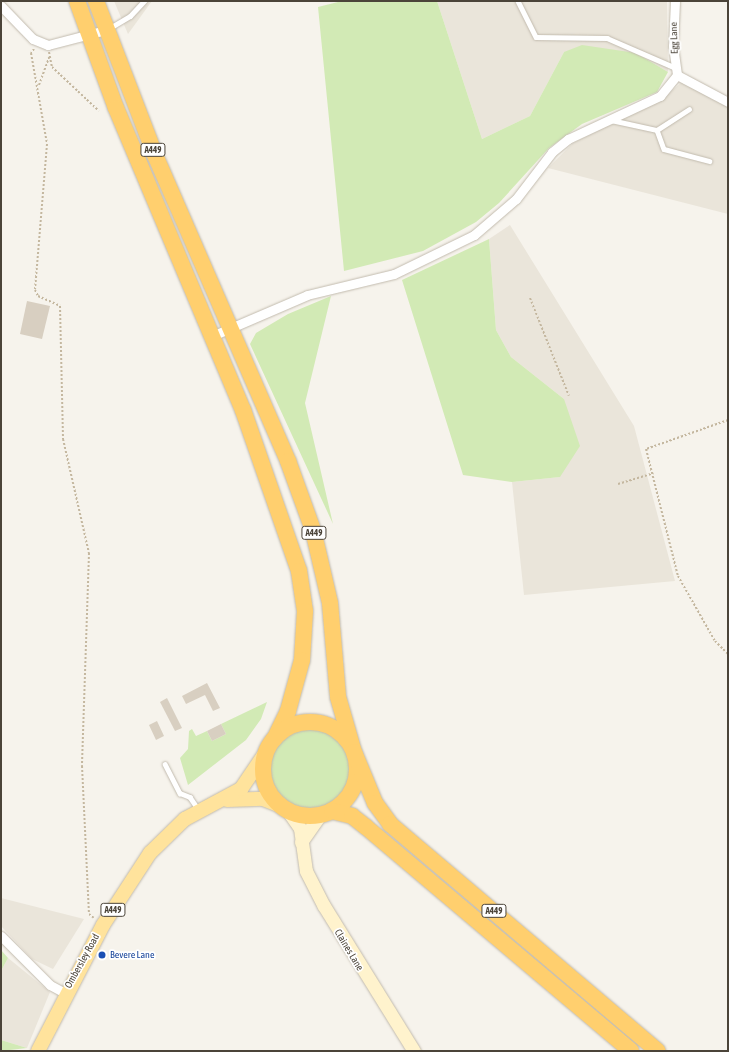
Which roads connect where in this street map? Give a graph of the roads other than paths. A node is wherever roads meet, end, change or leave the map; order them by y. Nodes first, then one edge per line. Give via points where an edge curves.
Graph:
1 (77, 1) edge
2 (96, 1) edge
3 (144, 1) edge
4 (518, 1) edge
5 (675, 1) edge
6 (1, 6) edge
7 (106, 30) junction
8 (89, 36) junction
9 (676, 71) junction
10 (728, 102) edge
11 (689, 109) dead end
12 (608, 118) junction
13 (657, 130) junction
14 (709, 161) dead end
15 (230, 329) junction
16 (212, 336) junction
17 (271, 743) junction
18 (353, 750) junction
19 (165, 764) dead end
20 (224, 800) junction
21 (284, 808) junction
22 (199, 811) junction
23 (326, 813) junction
24 (301, 842) junction
25 (1, 936) edge
26 (65, 993) junction
27 (38, 1051) edge
28 (414, 1051) edge
29 (631, 1051) edge
30 (658, 1051) edge

1 - 8 highway, A449
2 - 7 highway, A449
3 - 7 lane via 130,16
4 - 9 lane via 536,37 607,38
5 - 9 street, Egg Lane via 672,46
6 - 8 street via 38,42 48,45
7 - 8 street
7 - 15 highway, A449 via 155,155
8 - 16 highway, A449 via 116,108
9 - 10 street
9 - 12 street via 660,96
11 - 13 lane
12 - 13 lane
12 - 15 street via 568,139 552,152 516,198 474,235 436,256 394,274 307,295
13 - 14 lane via 664,150
15 - 16 street
15 - 18 highway, A449 via 288,461 318,548 330,603 338,697
16 - 17 highway, A449 via 243,410 299,571 305,611 302,660 288,712
17 - 18 highway via 298,724 312,722 338,731
17 - 20 main road, Ombersley Road / A449 via 250,779
17 - 21 highway via 263,775
18 - 23 highway via 357,766 352,792
18 - 30 highway, A449 via 375,802 390,824
19 - 22 lane via 180,793 190,797
20 - 21 main road, Ombersley Road / A449 via 263,799
20 - 22 main road, Ombersley Road / A449
21 - 23 highway
21 - 24 street, Claines Lane via 300,828
22 - 26 main road, Ombersley Road / A449 via 168,833 150,853 103,925
23 - 24 street
23 - 29 highway, A449 via 352,816
24 - 28 street, Claines Lane via 306,872 324,906
25 - 26 street via 50,985
26 - 27 main road, Ombersley Road / A449

